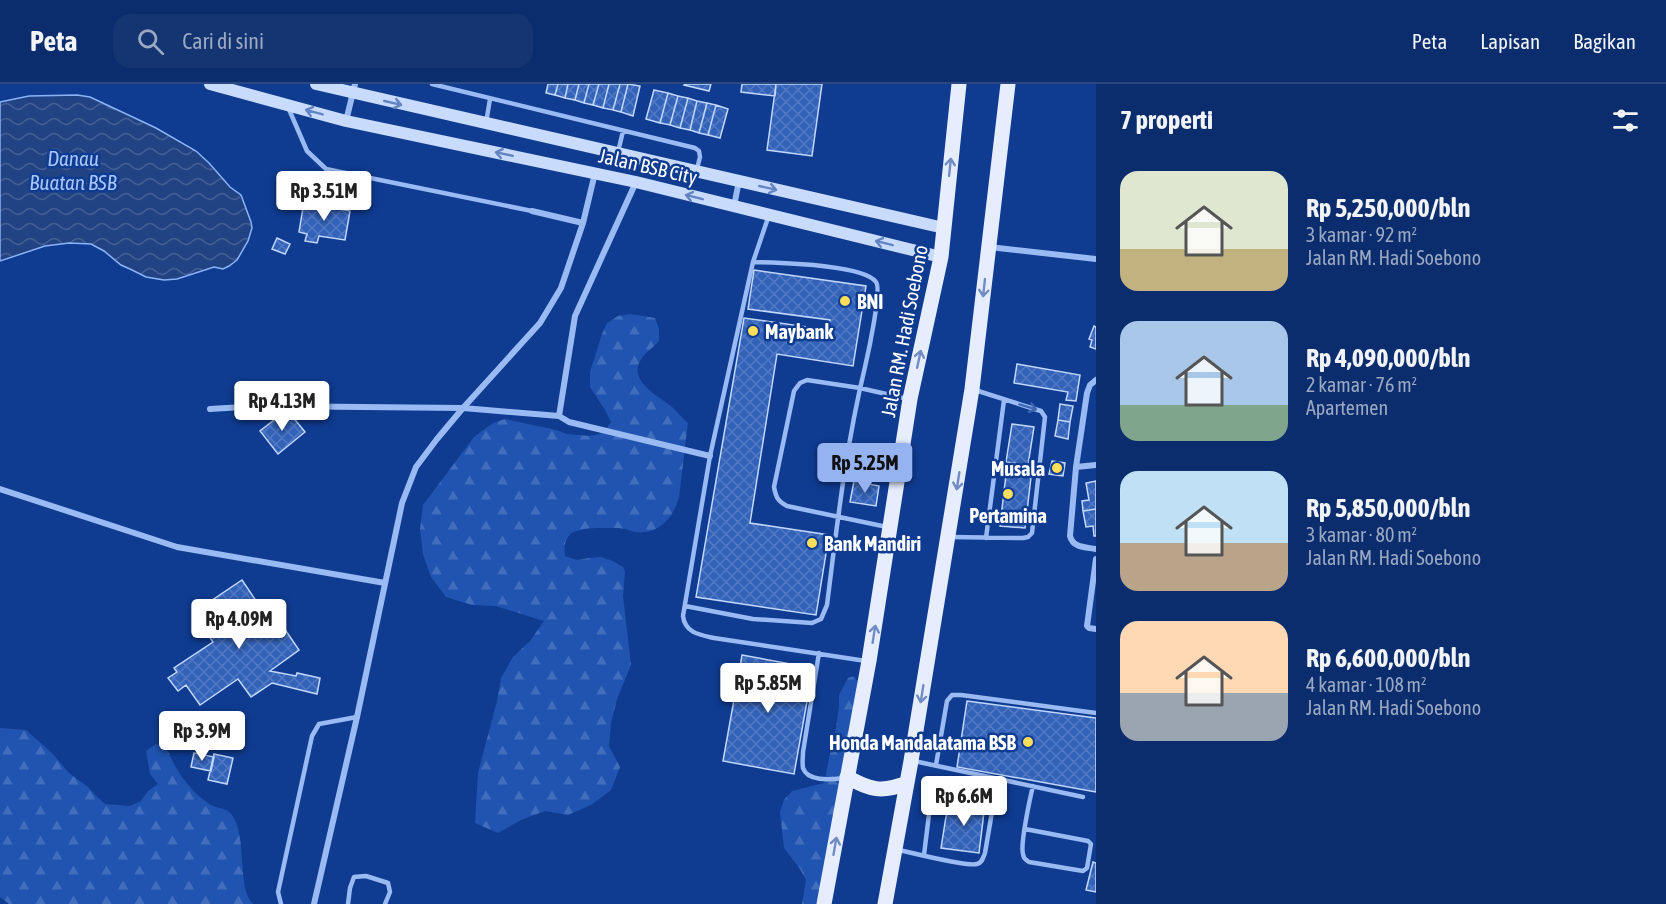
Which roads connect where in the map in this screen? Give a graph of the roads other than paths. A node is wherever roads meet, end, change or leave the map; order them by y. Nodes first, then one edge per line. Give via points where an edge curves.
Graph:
1 (210, 84) edge
2 (316, 84) edge
3 (432, 84) edge
4 (959, 84) edge
5 (1008, 84) edge
6 (354, 89) edge
7 (490, 99) junction
8 (287, 105) junction
9 (346, 121) junction
10 (486, 124) junction
11 (623, 131) junction
12 (618, 154) junction
13 (696, 171) junction
14 (595, 173) junction
15 (739, 181) junction
16 (636, 182) junction
17 (734, 206) junction
18 (532, 211) joint
19 (769, 215) junction
20 (583, 223) junction
21 (944, 228) junction
22 (989, 247) junction
23 (941, 257) junction
24 (1096, 259) edge
25 (753, 261) junction
26 (1096, 380) edge
27 (860, 388) junction
28 (972, 389) junction
29 (910, 399) junction
30 (1004, 400) junction
31 (463, 408) junction
32 (210, 409) dead end
33 (559, 416) junction
34 (710, 456) junction
35 (1096, 465) edge
36 (1076, 467) junction
37 (0, 489) edge
38 (838, 517) junction
39 (891, 527) junction
40 (949, 537) junction
41 (986, 537) junction
42 (1096, 549) edge
43 (1096, 559) edge
44 (385, 583) junction
45 (685, 606) junction
46 (1096, 629) edge
47 (819, 653) junction
48 (869, 661) junction
49 (1096, 713) edge
50 (357, 717) junction
51 (911, 761) junction
52 (936, 765) junction
53 (847, 777) junction
54 (907, 783) junction
55 (1033, 786) junction
56 (1083, 797) dead end
57 (1025, 829) junction
58 (894, 849) junction
59 (924, 855) junction
60 (281, 904) edge
61 (314, 904) edge
62 (348, 904) edge
63 (386, 904) edge
64 (824, 904) edge
65 (885, 904) edge

1 - 8 street, Jalan BSB City
2 - 6 street, Jalan BSB City
3 - 7 lane
21 -> 4 main road, Jalan RM. Hadi Soebono
5 - 22 main road
6 - 9 street
6 -> 10 street, Jalan BSB City
7 - 10 lane
7 - 11 lane
9 -> 8 street, Jalan BSB City
8 - 18 lane via 307,151 326,169
14 -> 9 street, Jalan BSB City
10 - 12 street, Jalan BSB City
11 - 12 lane
11 - 13 lane via 695,148 700,156
12 - 13 street, Jalan BSB City
13 - 15 street, Jalan BSB City
14 - 16 street, Jalan BSB City
14 - 20 street
15 - 17 street
15 -> 21 street, Jalan BSB City
17 -> 16 street, Jalan BSB City
16 - 33 street via 575,316
17 - 19 street, Jalan BSB City
18 - 20 street
23 -> 19 street, Jalan BSB City
19 - 25 lane
20 - 31 street via 561,288 540,323
21 - 23 main road, Jalan RM. Hadi Soebono
22 - 24 street
22 -> 28 main road
29 -> 23 main road, Jalan RM. Hadi Soebono
25 - 27 lane via 835,267 875,280 879,292
25 - 34 lane
26 - 36 street via 1087,393
27 - 29 lane
27 - 38 lane
27 - 38 lane via 807,380 800,383 794,391 774,487 779,502 787,506
28 - 30 lane
28 -> 40 main road
29 - 39 main road, Jalan RM. Hadi Soebono
30 - 41 lane
30 -> 41 lane via 1041,411 1045,417 1032,533 1023,538
31 - 32 street
31 - 33 street
31 - 44 street via 416,467 402,503
33 - 34 street via 569,422
34 - 45 lane
35 - 36 street
36 - 42 street via 1070,538 1076,546
37 - 44 street via 177,547
38 - 39 lane
38 - 45 lane via 821,619 812,623 753,619
48 -> 39 main road, Jalan RM. Hadi Soebono
40 - 41 lane
40 -> 51 main road
43 - 46 street via 1087,626
44 - 50 street
45 - 47 lane via 684,623 697,634
47 - 48 lane
47 - 53 lane via 803,766 812,776
48 - 53 main road, Jalan RM. Hadi Soebono
49 - 52 lane via 952,695
50 - 60 lane via 319,724 312,736 278,892
50 - 61 street
51 - 52 lane
51 - 54 main road
52 - 55 lane
53 - 54 main road via 873,788 891,789
64 -> 53 main road, Jalan RM. Hadi Soebono
54 - 58 main road
55 - 56 lane
55 - 57 lane
57 - 57 lane via 1088,841 1091,844 1087,868 1083,871 1029,862 1022,849
58 - 59 lane
58 - 65 main road
59 - 59 lane via 931,798 936,791 982,795 988,799 993,806 985,853 979,864
62 - 63 lane via 354,877 366,876 388,883

